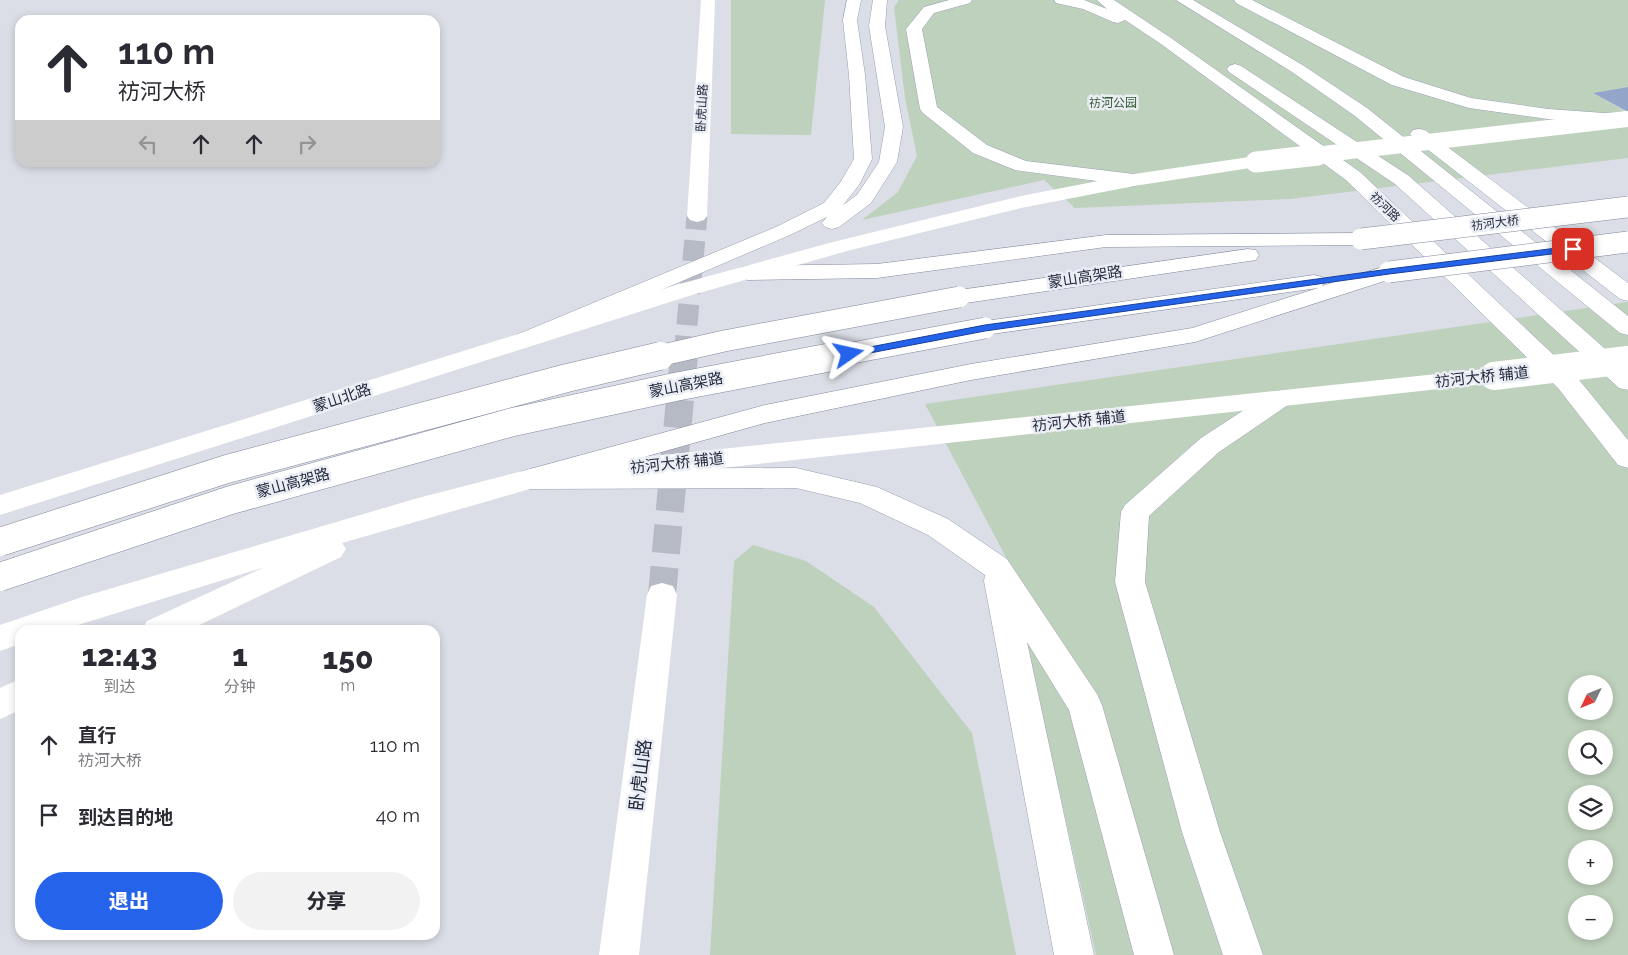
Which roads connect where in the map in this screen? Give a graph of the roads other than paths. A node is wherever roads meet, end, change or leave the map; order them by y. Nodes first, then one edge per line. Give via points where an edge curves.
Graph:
1 (708, 0) edge
2 (854, 0) edge
3 (880, 0) edge
4 (965, 0) edge
5 (1061, 0) edge
6 (1104, 0) edge
7 (1131, 0) edge
8 (1183, 0) edge
9 (1208, 0) edge
10 (1241, 0) edge
11 (1166, 41) junction
12 (1323, 65) dead end
13 (1628, 119) edge
14 (1408, 126) dead end
15 (1134, 180) junction
16 (1628, 208) edge
17 (697, 216) tunnel mouth
18 (1361, 239) junction
19 (1628, 242) edge
20 (1389, 272) junction
21 (748, 273) junction
22 (684, 290) junction
23 (1628, 294) edge
24 (1628, 328) edge
25 (524, 340) junction
26 (1628, 360) edge
27 (1628, 382) edge
28 (1279, 399) junction
29 (1628, 458) edge
30 (530, 478) junction
31 (0, 505) edge
32 (418, 509) junction
33 (0, 542) edge
34 (996, 567) junction
35 (0, 577) edge
36 (662, 595) tunnel mouth
37 (38, 625) edge
38 (169, 625) edge
39 (15, 633) edge
40 (0, 638) edge
41 (15, 696) edge
42 (0, 704) edge
43 (619, 955) edge
44 (1074, 955) edge
45 (1154, 955) edge
46 (1243, 955) edge

1 - 17 main road, 卧虎山路
2 - 25 main road via 850,20 863,159 850,186 831,207 783,231
3 - 22 main road via 877,26 894,127 888,162 864,199 817,235
4 - 15 main road via 929,10 914,29 929,109 980,149 1022,166
5 - 11 main road via 1087,5
6 - 11 main road, 祊河路
7 - 27 main road, 祊河路 via 1402,180
8 - 24 main road via 1298,69 1362,112
9 - 12 main road
10 - 13 main road, bridge via 1398,81 1470,104 1548,114
11 - 29 main road, 祊河路 via 1353,176 1567,382
13 - 15 main road, bridge via 1256,162
14 - 23 main road
15 - 21 main road via 954,218
16 - 18 main road, 祊河大桥, bridge
18 - 21 main road via 1106,241 877,271
18 - 33 main road, 蒙山高架路, bridge via 959,297 724,341 567,378 227,469
19 - 20 main road, bridge
20 - 30 main road via 1194,335 971,372 765,414
20 - 35 main road, 蒙山高架路, bridge via 985,328 675,387 513,422 231,500
21 - 22 main road
22 - 25 main road, 蒙山北路
25 - 31 main road, 蒙山北路
26 - 28 main road, 祊河大桥 辅道, bridge
28 - 30 main road, 祊河大桥 辅道
28 - 46 main road via 1210,445 1135,512 1130,582 1201,832
30 - 32 main road
30 - 34 main road via 796,478 867,494 938,527
32 - 37 main road
32 - 38 main road
34 - 44 main road
34 - 45 main road via 1085,705
36 - 43 main road, 卧虎山路
39 - 40 main road
41 - 42 main road

